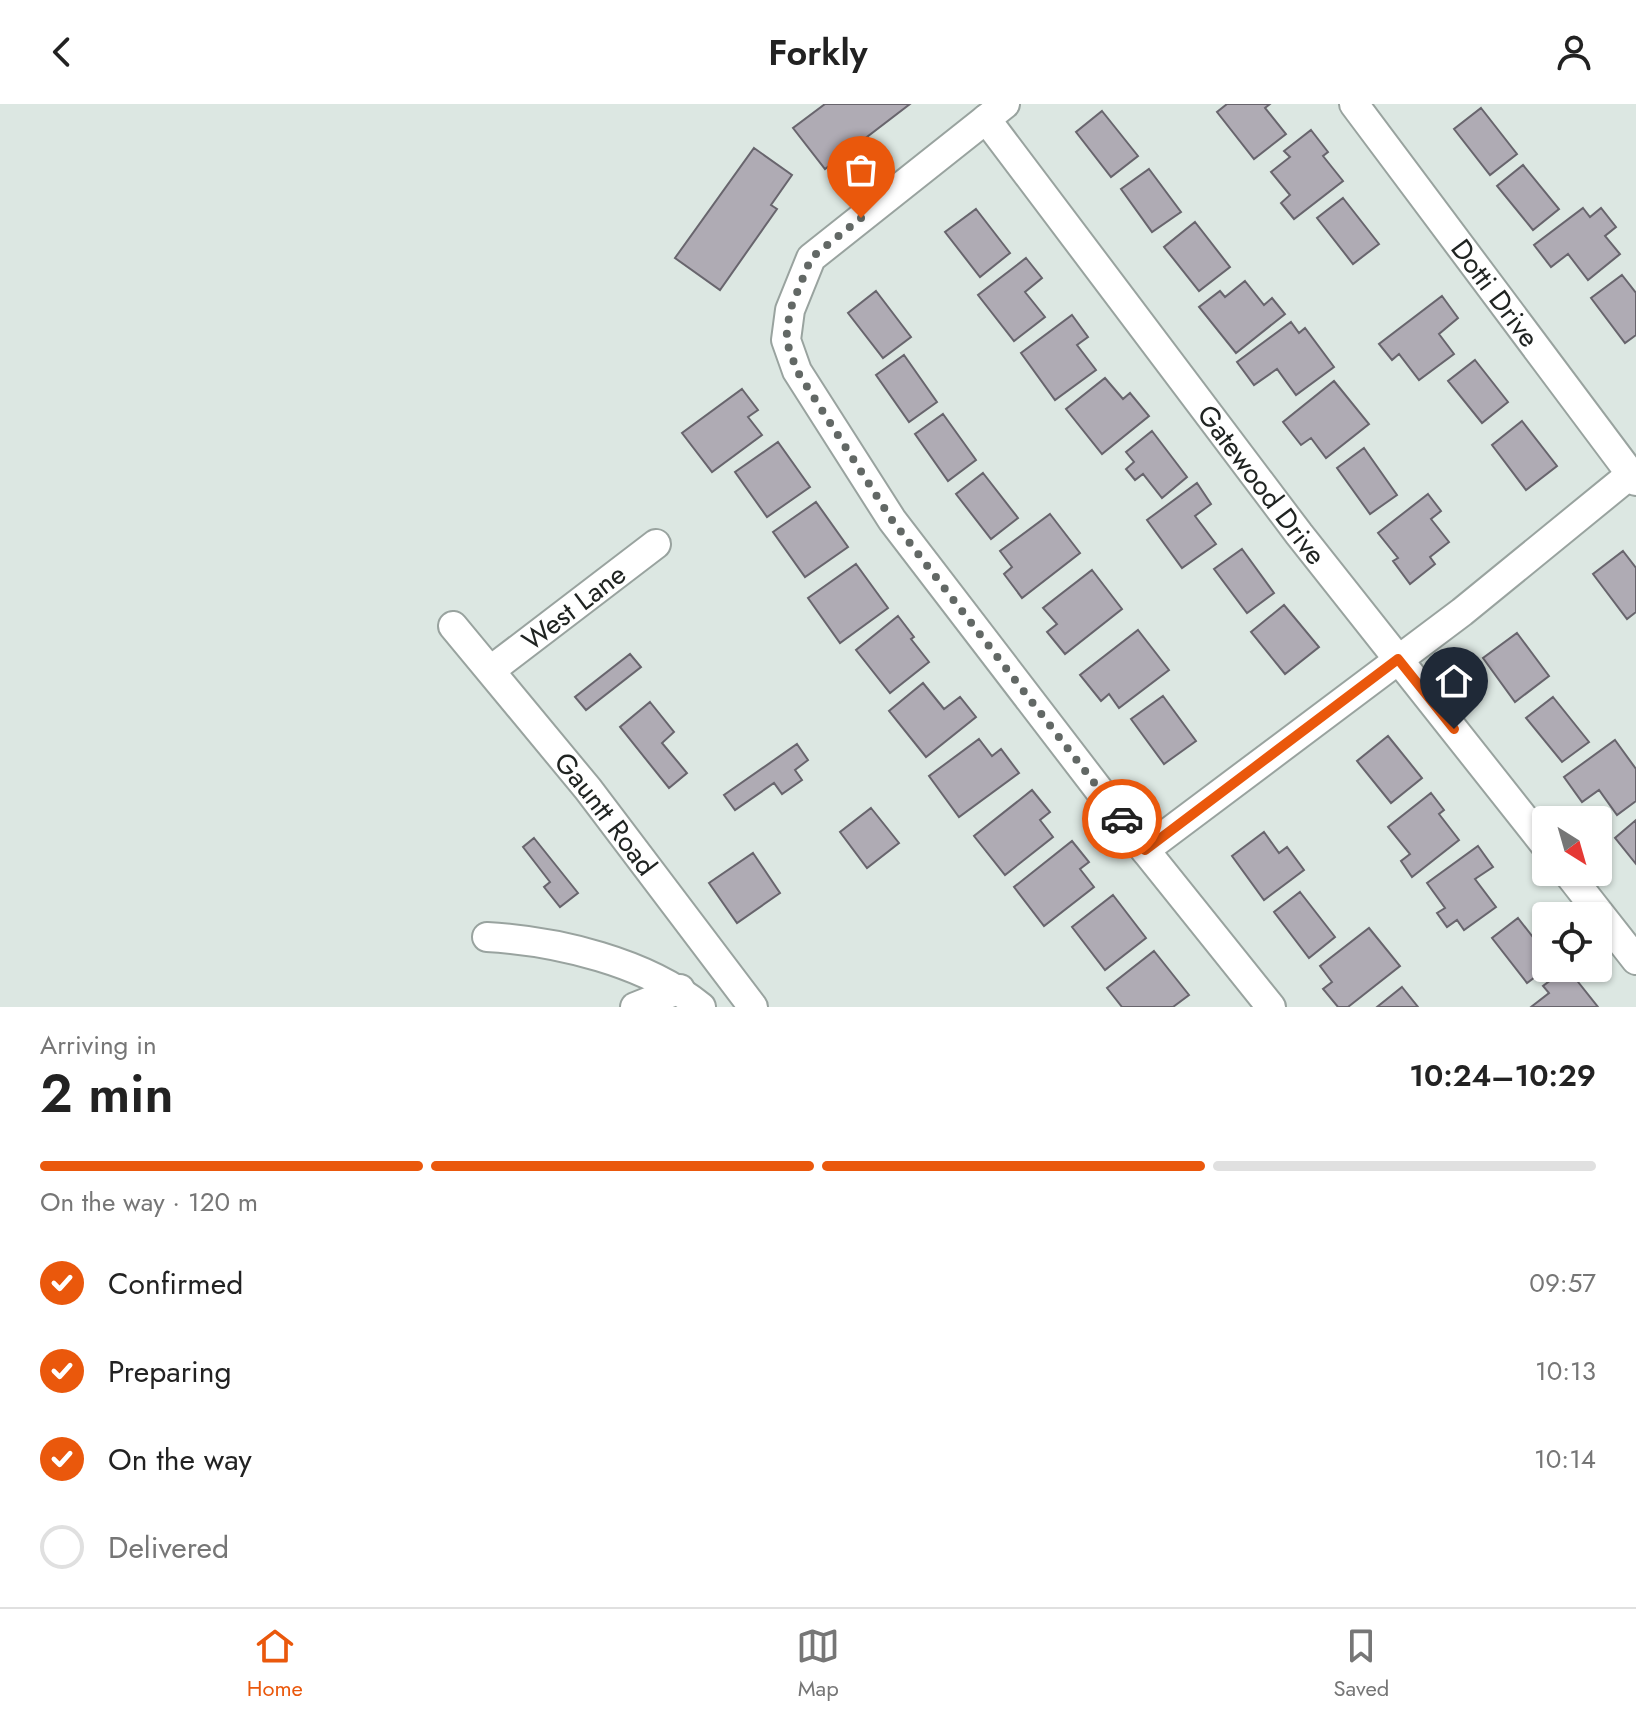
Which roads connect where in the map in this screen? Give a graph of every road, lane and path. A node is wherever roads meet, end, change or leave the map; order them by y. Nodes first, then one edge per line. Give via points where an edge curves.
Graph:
1 (1354, 104) edge
2 (995, 112) edge
3 (1633, 477) edge
4 (656, 544) dead end
5 (453, 626) dead end
6 (1398, 659) junction
7 (491, 670) junction
8 (1532, 828) edge
9 (1145, 850) junction
10 (1578, 886) edge
11 (487, 937) dead end
12 (1636, 960) edge
13 (690, 998) edge
14 (635, 1007) edge
15 (753, 1007) edge
16 (1271, 1007) edge

1 - 3 street, Dotti Drive
2 - 6 street, Gatewood Drive via 1299,534
2 - 9 street via 811,258 790,310 786,340 797,371 892,520
3 - 6 street
4 - 7 street, West Lane
5 - 7 street, Gauntt Road
6 - 8 street, Gatewood Drive
6 - 9 street
7 - 15 street, Gauntt Road
9 - 16 street
10 - 12 street
11 - 13 street via 577,950
13 - 14 street

